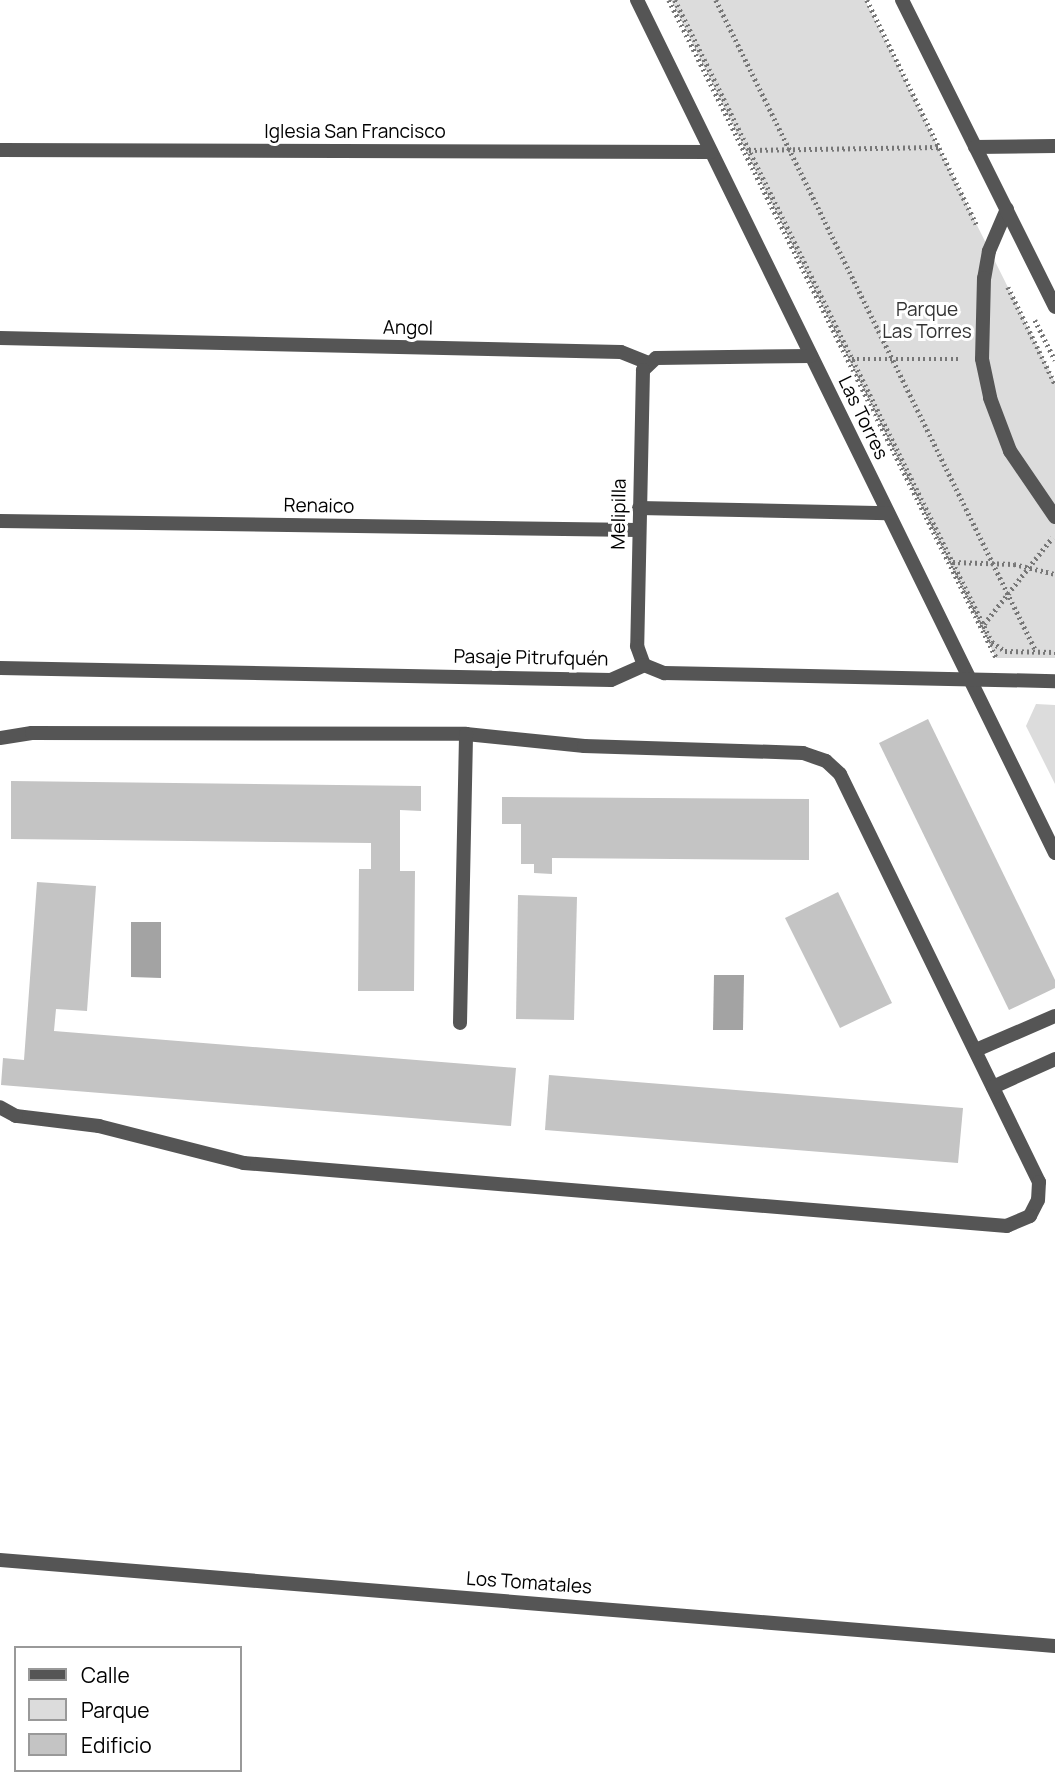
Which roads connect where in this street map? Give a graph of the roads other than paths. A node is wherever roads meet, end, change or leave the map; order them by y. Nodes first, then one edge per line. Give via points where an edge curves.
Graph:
1 (637, 0) edge
2 (902, 0) edge
3 (1055, 146) edge
4 (975, 147) junction
5 (0, 150) edge
6 (711, 152) junction
7 (1007, 209) junction
8 (1055, 307) edge
9 (0, 338) edge
10 (811, 356) junction
11 (648, 363) junction
12 (639, 508) junction
13 (888, 513) junction
14 (1055, 517) edge
15 (0, 521) edge
16 (638, 530) junction
17 (644, 665) junction
18 (0, 668) edge
19 (970, 680) junction
20 (1055, 681) edge
21 (466, 734) junction
22 (0, 738) edge
23 (1055, 853) edge
24 (1055, 1016) edge
25 (460, 1023) dead end
26 (975, 1050) junction
27 (1055, 1059) edge
28 (993, 1087) junction
29 (0, 1107) edge
30 (0, 1560) edge
31 (1055, 1646) edge

1 - 6 street, Las Torres
2 - 4 street
3 - 4 street
4 - 7 street
5 - 6 street, Iglesia San Francisco
6 - 10 street, Las Torres
7 - 8 street
7 - 14 street via 989,250 981,302 982,359 994,411 1010,451
9 - 11 street, Angol via 621,352
10 - 11 street, Angol via 668,357
10 - 13 street, Las Torres
11 - 12 street, Melipilla via 640,381
12 - 13 street
12 - 16 street, Melipilla
13 - 19 street, Las Torres
15 - 16 street, Renaico
16 - 17 street, Melipilla via 637,646
17 - 18 street, Pasaje Pitrufquén via 611,680
17 - 19 street via 664,673
19 - 20 street
19 - 23 street, Las Torres
21 - 22 street via 32,733
21 - 25 street
21 - 26 street via 584,746 803,753 827,761 840,774
24 - 26 street
26 - 28 street
27 - 28 street
28 - 29 street via 1039,1182 1038,1200 1030,1216 1007,1226 244,1163 99,1126 16,1116
30 - 31 street, Los Tomatales

